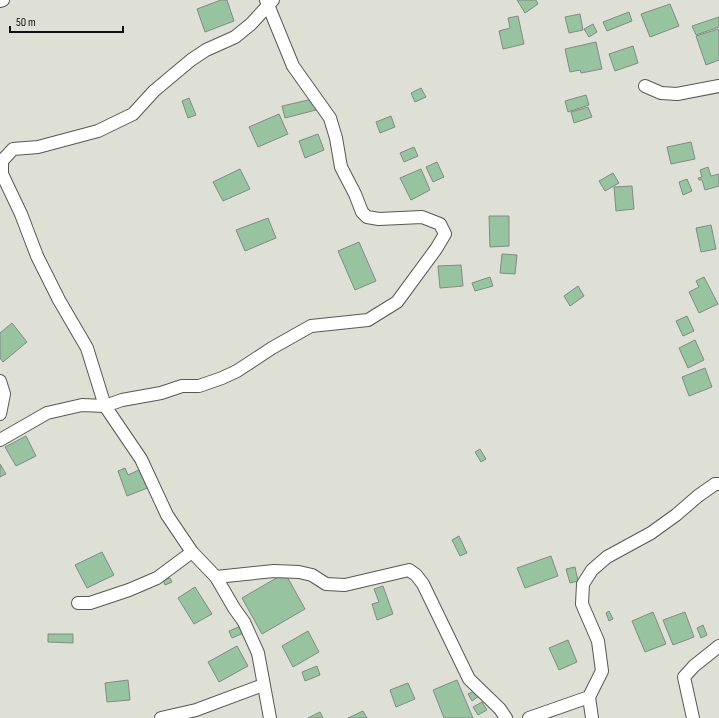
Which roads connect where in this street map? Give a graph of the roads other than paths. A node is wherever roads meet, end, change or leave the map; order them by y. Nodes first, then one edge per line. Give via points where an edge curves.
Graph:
1 (3, 0) edge
2 (0, 1) edge
3 (269, 1) edge
4 (645, 86) dead end
5 (719, 86) edge
6 (0, 382) edge
7 (106, 406) junction
8 (0, 414) edge
9 (0, 440) edge
10 (719, 484) edge
11 (192, 552) junction
12 (216, 577) junction
13 (78, 603) dead end
14 (719, 646) edge
15 (263, 685) junction
16 (589, 697) junction
17 (162, 718) edge
18 (270, 718) edge
19 (506, 718) edge
20 (528, 718) edge
21 (592, 718) edge
22 (693, 718) edge

1 - 2 street
3 - 7 street via 254,21 235,37 191,60 154,91 133,114 98,131 38,147 13,149 2,161 2,174 37,256 87,348
3 - 7 street via 293,66 330,118 341,167 362,212 367,217 380,219 422,217 440,224 445,234 397,302 368,320 311,326 222,378 199,386 182,386
4 - 5 street via 661,94 677,94
6 - 8 street via 4,394
7 - 9 street via 82,405 47,413
7 - 11 street via 141,459 166,515
10 - 16 street via 698,496 651,533 607,557 592,570 583,584 582,604 598,641 602,671
11 - 12 street
11 - 13 street via 157,578 90,603
12 - 15 street via 244,622 258,653
12 - 19 street via 274,571 299,572 326,584 345,586 409,570 423,584 469,679
14 - 22 street via 684,677
15 - 17 street via 196,710
15 - 18 street
16 - 20 street
16 - 21 street

